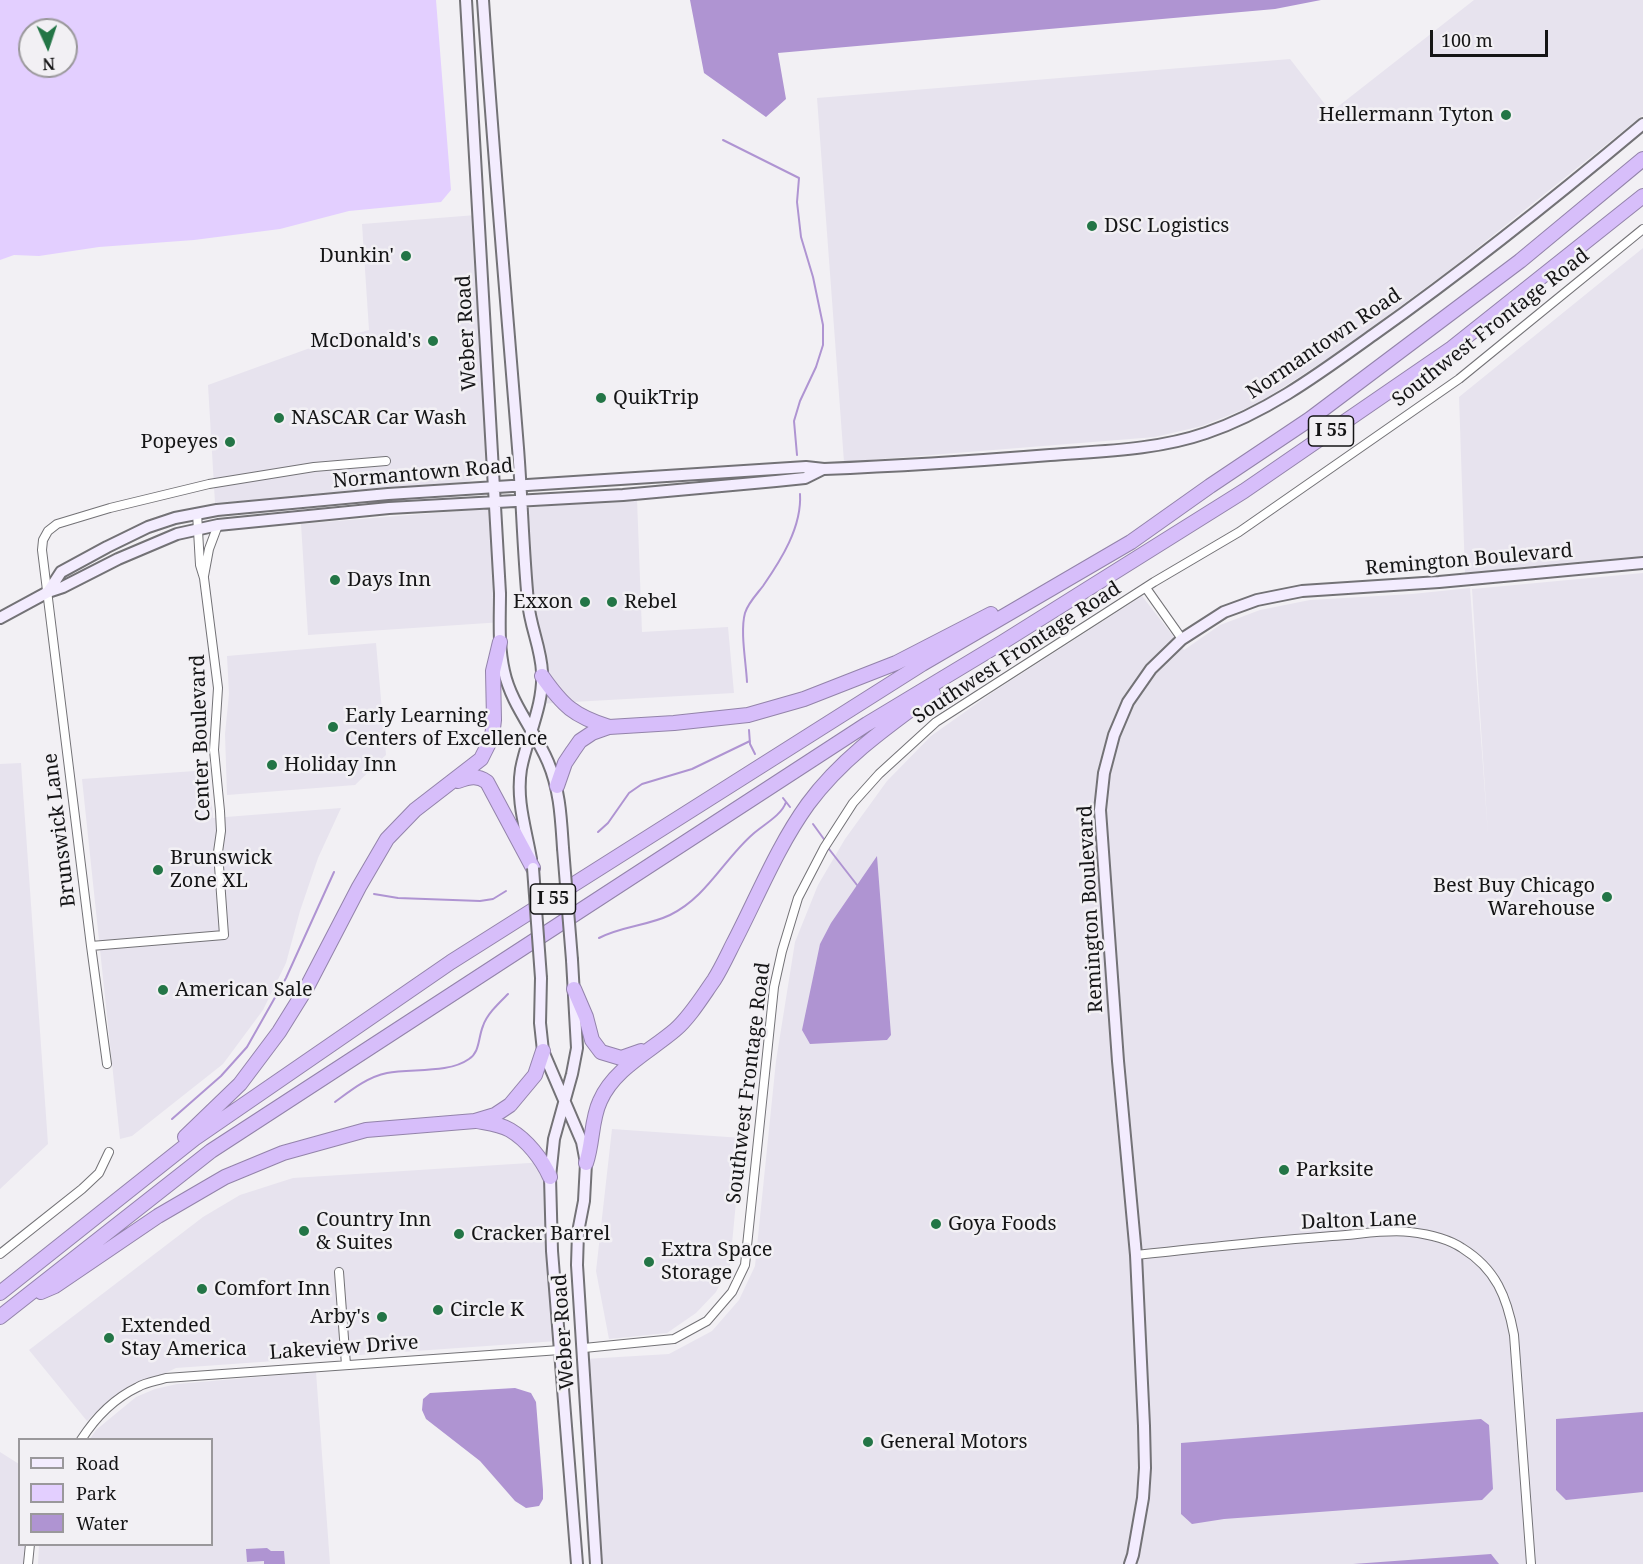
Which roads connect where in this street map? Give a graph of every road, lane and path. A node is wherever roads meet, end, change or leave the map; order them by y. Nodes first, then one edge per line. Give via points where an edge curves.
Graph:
1 (466, 0) edge
2 (483, 0) edge
3 (1643, 124) edge
4 (1643, 159) edge
5 (1643, 196) edge
6 (1643, 229) edge
7 (386, 461) dead end
8 (824, 469) junction
9 (520, 485) junction
10 (492, 486) junction
11 (521, 500) junction
12 (494, 501) junction
13 (196, 513) junction
14 (218, 525) junction
15 (198, 530) junction
16 (1131, 542) junction
17 (1643, 563) edge
18 (204, 578) junction
19 (1146, 588) junction
20 (48, 592) junction
21 (0, 618) edge
22 (1182, 639) junction
23 (500, 642) junction
24 (1003, 642) junction
25 (542, 676) junction
26 (609, 727) junction
27 (532, 730) junction
28 (448, 785) junction
29 (557, 786) junction
30 (533, 868) junction
31 (90, 945) junction
32 (574, 988) junction
33 (657, 1044) junction
34 (543, 1051) junction
35 (107, 1064) dead end
36 (565, 1102) junction
37 (475, 1121) junction
38 (109, 1152) dead end
39 (586, 1163) junction
40 (550, 1177) junction
41 (0, 1254) edge
42 (1136, 1255) junction
43 (339, 1272) dead end
44 (0, 1293) edge
45 (22, 1300) junction
46 (0, 1317) edge
47 (584, 1348) junction
48 (560, 1350) junction
49 (346, 1365) junction
50 (82, 1438) edge
51 (30, 1546) edge
52 (28, 1564) edge
53 (577, 1564) edge
54 (596, 1564) edge
55 (1130, 1564) edge
56 (1530, 1564) edge

1 - 10 street, Weber Road
2 - 9 street, Weber Road
3 - 8 street, Normantown Road via 1439,288 1302,386 1258,412 1205,434 1158,445
4 - 16 highway, I 55 via 1409,346
5 - 24 highway, I 55 via 1442,355 1244,491
6 - 19 street, Southwest Frontage Road via 1459,379 1239,532
7 - 20 street, Brunswick Lane via 314,467 209,484 57,524 43,540
8 - 9 street, Normantown Road
8 - 11 street, Normantown Road via 805,478
9 - 10 street, Normantown Road
9 - 11 street, Weber Road
10 - 12 street, Weber Road
10 - 13 street, Normantown Road
11 - 12 street, Normantown Road
11 - 25 street, Weber Road via 528,604 541,655
12 - 14 street, Normantown Road
12 - 23 street, Weber Road
13 - 15 street, Center Boulevard
13 - 20 street, Normantown Road via 148,527 106,547 62,572
14 - 15 street, Normantown Road
14 - 18 street, Center Boulevard
15 - 18 street, Center Boulevard
15 - 20 street, Normantown Road via 177,534 128,554
16 - 26 highway via 896,663 804,699 748,715
16 - 44 highway, I 55 via 922,664 451,962 194,1138
17 - 22 street, Remington Boulevard via 1302,591 1257,600 1224,612
18 - 31 street, Center Boulevard via 218,688 214,750 224,934
19 - 22 street, Southwest Frontage Road
19 - 47 street, Southwest Frontage Road via 936,722 853,803 798,898 782,951 774,987 745,1264 732,1292 707,1321 674,1340
20 - 21 street, Normantown Road
20 - 31 street, Brunswick Lane
22 - 42 street, Remington Boulevard via 1151,669 1128,702 1104,773 1100,810
23 - 27 street, Weber Road via 504,673
23 - 28 highway via 493,670 492,737 481,759
24 - 33 highway via 855,752 829,779 807,805 716,976 676,1029
24 - 45 highway, I 55 via 867,724 211,1151
25 - 26 highway via 572,712
25 - 27 street, Weber Road
26 - 29 highway via 580,741 565,763
27 - 29 street, Weber Road
27 - 30 street, Weber Road via 519,791
28 - 30 highway via 471,777 488,782
28 - 44 highway via 415,810 387,839 308,987 240,1084 161,1160
29 - 32 street, Weber Road, bridge
30 - 34 street, Weber Road, bridge
31 - 35 street, Brunswick Lane
32 - 33 highway via 592,1040 601,1052 621,1058
32 - 36 street, Weber Road via 577,1048
33 - 39 highway via 609,1085 599,1102
34 - 36 street, Weber Road
34 - 37 highway via 535,1076 510,1105
36 - 39 street, Weber Road via 582,1142
36 - 40 street, Weber Road via 554,1139
37 - 40 highway via 510,1130 535,1152
37 - 45 highway via 366,1130 283,1153 215,1183 158,1216 55,1286
38 - 41 street via 99,1173 82,1190
39 - 47 street, Weber Road via 577,1265
40 - 48 street, Weber Road
42 - 55 street, Remington Boulevard via 1145,1468
42 - 56 street, Dalton Lane via 1260,1241 1407,1232 1435,1236 1461,1247 1486,1266 1501,1288 1514,1335
43 - 49 street
45 - 46 highway, I 55
47 - 54 street, Weber Road
48 - 49 street, Lakeview Drive
48 - 53 street, Weber Road
49 - 50 street, Lakeview Drive via 166,1378 140,1385 96,1419
51 - 52 street

